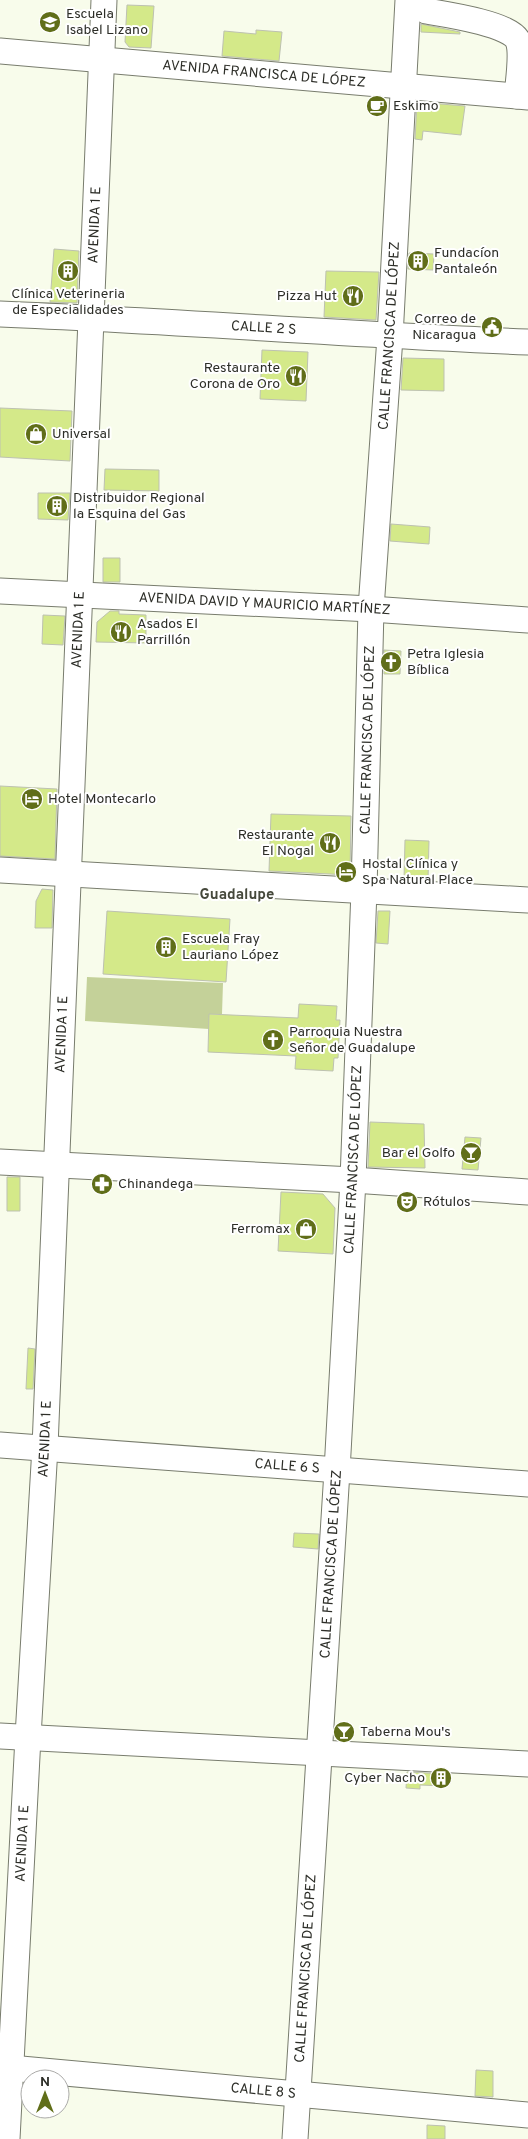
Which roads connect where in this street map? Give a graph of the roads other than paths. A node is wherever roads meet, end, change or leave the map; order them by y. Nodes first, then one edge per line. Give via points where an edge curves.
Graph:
1 (104, 0) edge
2 (417, 5) edge
3 (0, 51) edge
4 (100, 60) junction
5 (404, 86) junction
6 (523, 96) edge
7 (0, 314) edge
8 (92, 318) junction
9 (390, 337) junction
10 (528, 342) edge
11 (0, 591) edge
12 (79, 595) junction
13 (371, 610) junction
14 (528, 620) edge
15 (0, 870) edge
16 (69, 873) junction
17 (364, 890) junction
18 (528, 900) edge
19 (0, 1162) edge
20 (57, 1164) junction
21 (353, 1180) junction
22 (528, 1192) edge
23 (0, 1445) edge
24 (45, 1447) junction
25 (337, 1471) junction
26 (528, 1484) edge
27 (0, 1736) edge
28 (28, 1737) junction
29 (319, 1754) junction
30 (528, 1764) edge
31 (5, 2066) edge
32 (298, 2094) junction
33 (528, 2114) edge
34 (7, 2139) edge
35 (295, 2139) edge

1 - 4 street, AVENIDA 1 E
2 - 5 street, CALLE FRANCISCA DE LÓPEZ
2 - 6 street via 498,26 514,35 518,40
3 - 4 street, AVENIDA FRANCISCA DE LÓPEZ
4 - 5 street, AVENIDA FRANCISCA DE LÓPEZ
4 - 8 street, AVENIDA 1 E
5 - 6 street, AVENIDA FRANCISCA DE LÓPEZ
5 - 9 street, CALLE FRANCISCA DE LÓPEZ
7 - 8 street, CALLE 2 S
8 - 9 street, CALLE 2 S
8 - 12 street, AVENIDA 1 E
9 - 10 street, CALLE 2 S
9 - 13 street, CALLE FRANCISCA DE LÓPEZ
11 - 12 street, AVENIDA DAVID Y MAURICIO MARTÍNEZ
12 - 13 street, AVENIDA DAVID Y MAURICIO MARTÍNEZ
12 - 16 street, AVENIDA 1 E
13 - 14 street, AVENIDA DAVID Y MAURICIO MARTÍNEZ
13 - 17 street, CALLE FRANCISCA DE LÓPEZ
15 - 16 street
16 - 17 street
16 - 20 street, AVENIDA 1 E
17 - 18 street
17 - 21 street, CALLE FRANCISCA DE LÓPEZ
19 - 20 street
20 - 21 street
20 - 24 street, AVENIDA 1 E
21 - 22 street
21 - 25 street, CALLE FRANCISCA DE LÓPEZ
23 - 24 street, CALLE 6 S
24 - 25 street, CALLE 6 S
24 - 28 street, AVENIDA 1 E
25 - 26 street, CALLE 6 S
25 - 29 street, CALLE FRANCISCA DE LÓPEZ
27 - 28 street
28 - 29 street
28 - 31 street, AVENIDA 1 E
29 - 30 street
29 - 32 street, CALLE FRANCISCA DE LÓPEZ
31 - 32 street, CALLE 8 S
31 - 34 street, AVENIDA 1 E
32 - 33 street, CALLE 8 S
32 - 35 street, CALLE FRANCISCA DE LÓPEZ

